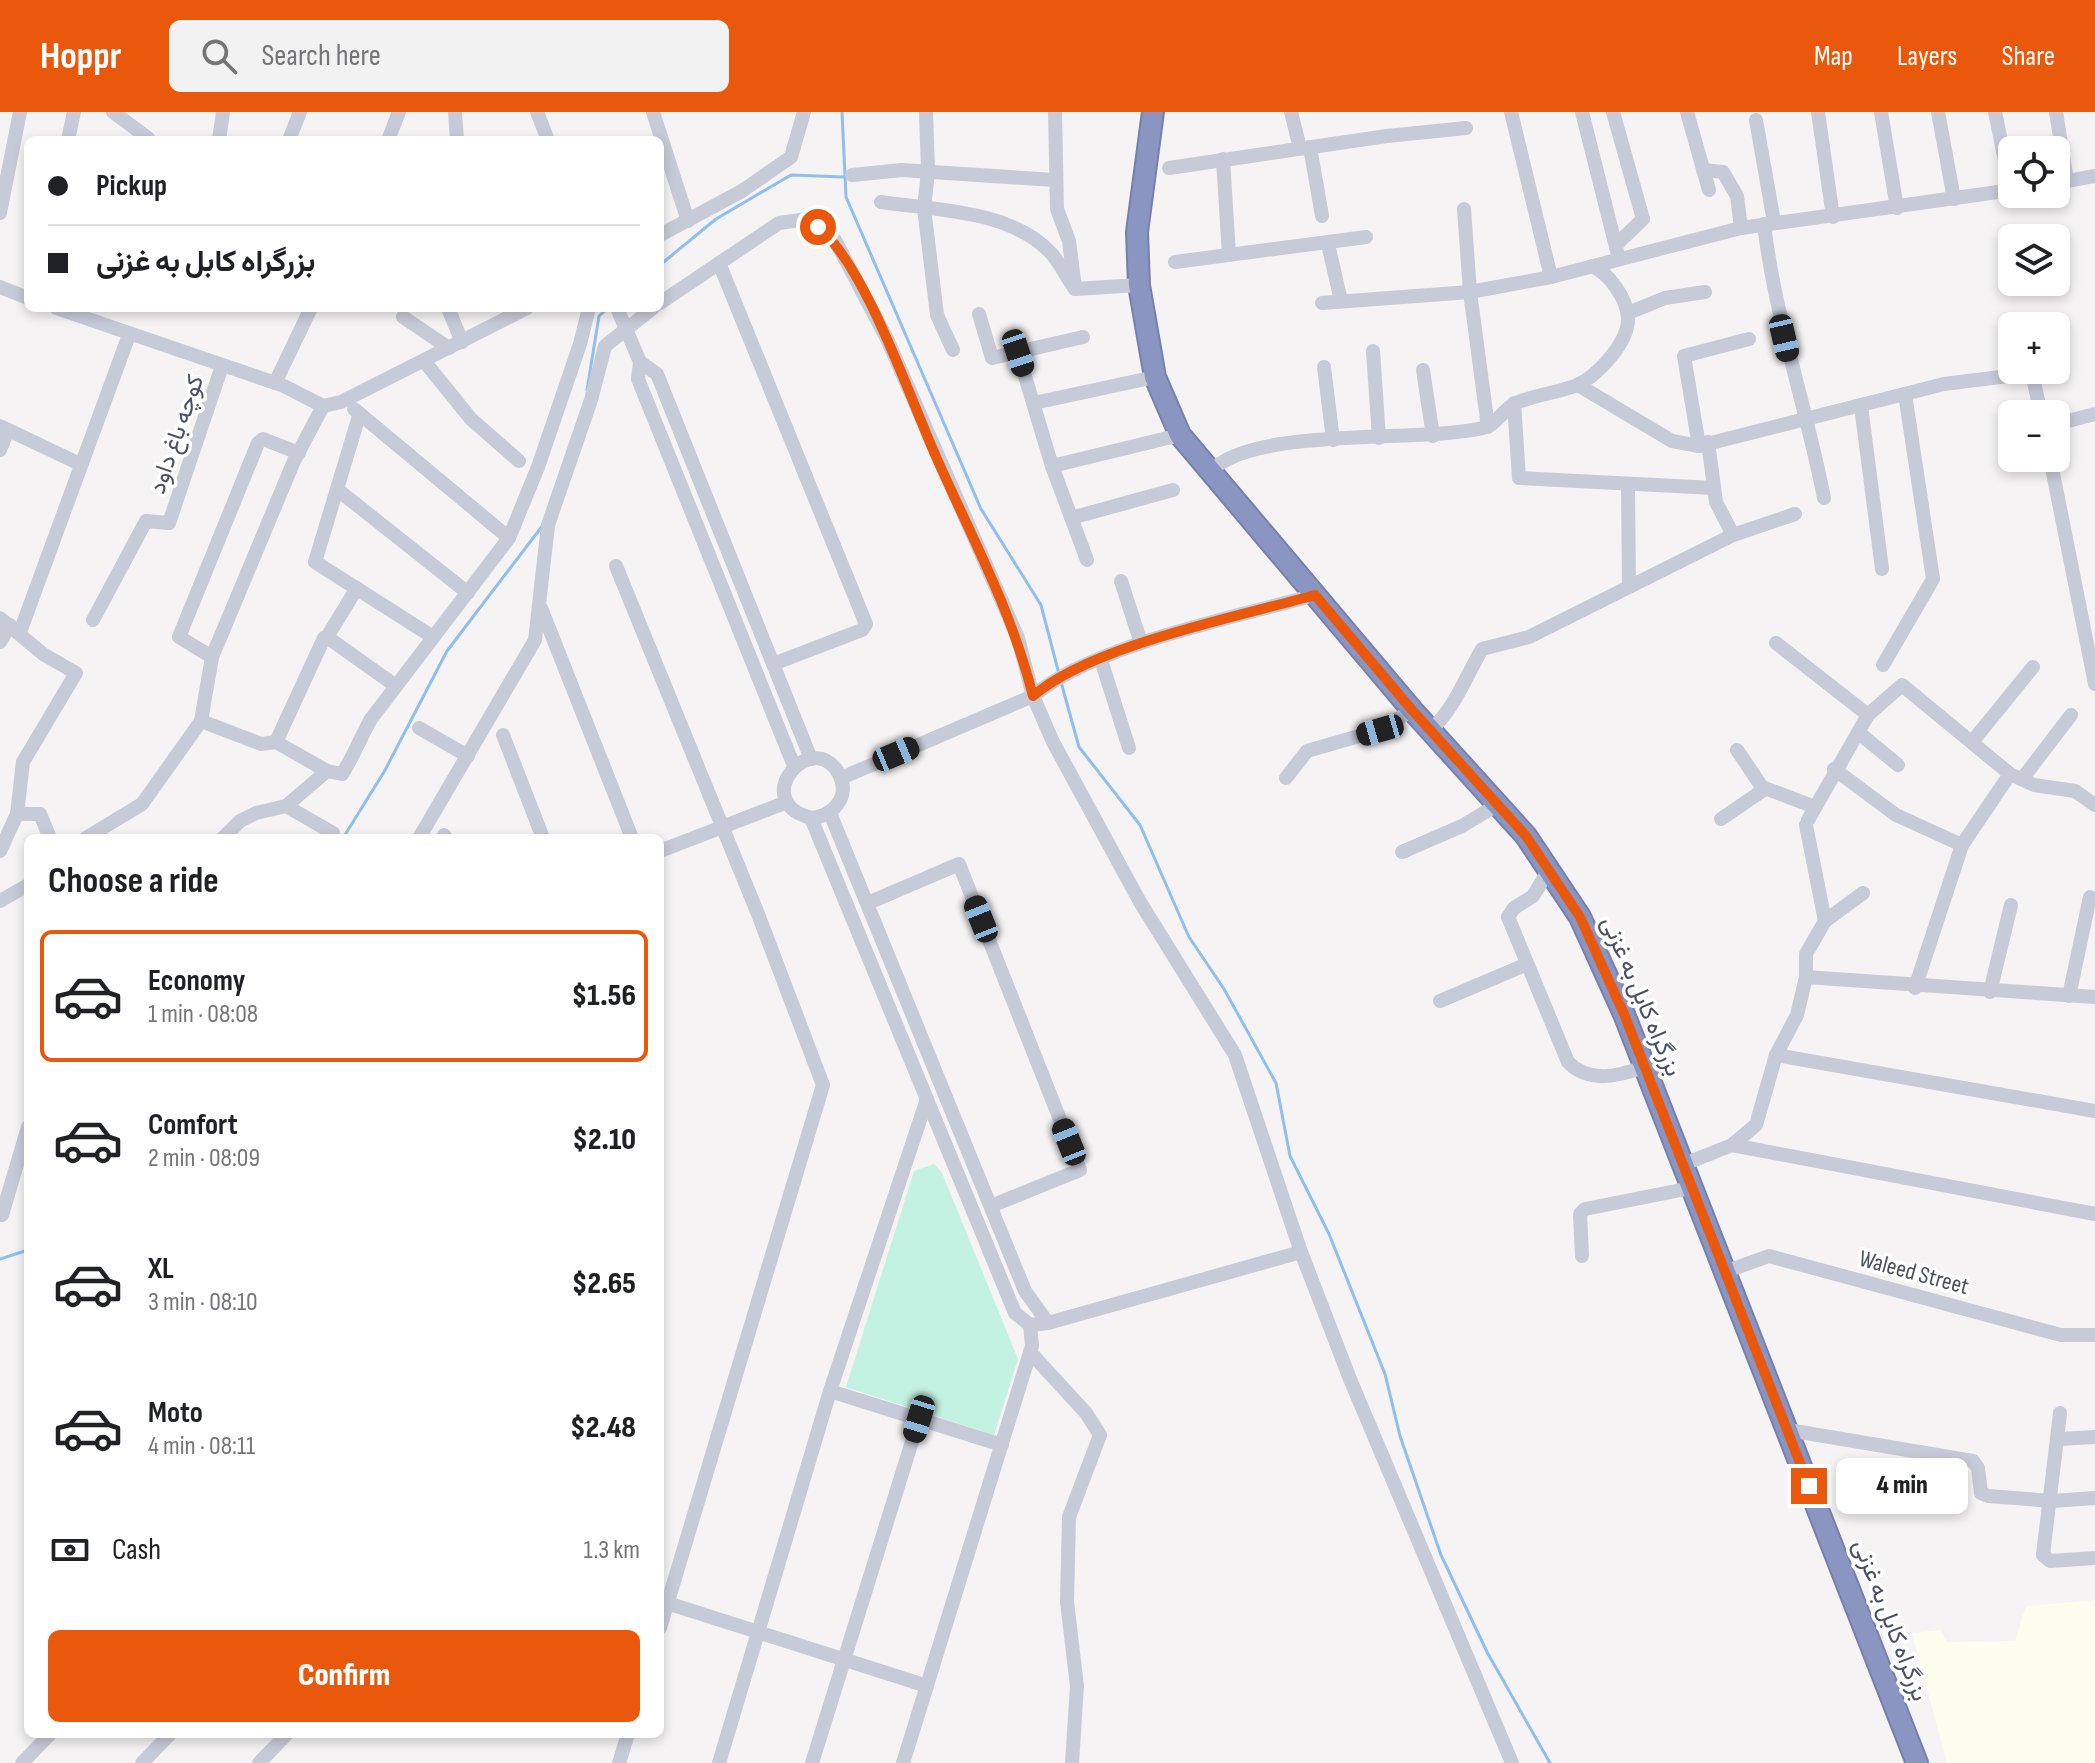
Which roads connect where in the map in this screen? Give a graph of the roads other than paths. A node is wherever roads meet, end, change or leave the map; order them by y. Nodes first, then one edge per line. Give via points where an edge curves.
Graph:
1 (20, 112) edge
2 (74, 112) edge
3 (223, 112) edge
4 (300, 112) edge
5 (399, 112) edge
6 (455, 112) edge
7 (537, 112) edge
8 (804, 112) edge
9 (926, 112) edge
10 (1055, 112) edge
11 (1153, 112) edge
12 (1291, 112) edge
13 (1511, 112) edge
14 (1582, 112) edge
15 (1613, 112) edge
16 (1687, 112) edge
17 (1818, 112) edge
18 (1881, 112) edge
19 (1938, 112) edge
20 (1995, 112) edge
21 (2056, 112) edge
22 (120, 114) edge
23 (657, 114) edge
24 (1756, 120) dead end
25 (1466, 128) dead end
26 (69, 136) edge
27 (146, 136) edge
28 (220, 136) edge
29 (291, 136) edge
30 (390, 136) edge
31 (457, 136) edge
32 (542, 136) edge
33 (663, 136) edge
34 (2000, 136) edge
35 (2058, 136) edge
36 (664, 138) edge
37 (1305, 147) junction
38 (1223, 159) junction
39 (1169, 168) dead end
40 (1703, 170) junction
41 (928, 172) junction
42 (852, 175) dead end
43 (2095, 176) edge
44 (1054, 180) junction
45 (2070, 180) edge
46 (1709, 190) dead end
47 (1998, 192) edge
48 (1954, 199) junction
49 (881, 202) dead end
50 (924, 208) junction
51 (1897, 208) junction
52 (1464, 209) dead end
53 (0, 213) edge
54 (1322, 216) dead end
55 (1833, 217) junction
56 (688, 221) junction
57 (1769, 223) junction
58 (1741, 228) junction
59 (664, 233) edge
60 (1366, 237) dead end
61 (1328, 244) junction
62 (1618, 252) junction
63 (1229, 255) junction
64 (1175, 262) dead end
65 (719, 263) junction
66 (1591, 266) junction
67 (1551, 277) junction
68 (1139, 285) junction
69 (1075, 289) junction
70 (1, 291) edge
71 (1470, 292) junction
72 (1705, 292) dead end
73 (24, 295) edge
74 (664, 300) edge
75 (1341, 301) junction
76 (1322, 303) dead end
77 (67, 312) edge
78 (309, 312) edge
79 (449, 312) edge
80 (510, 312) edge
81 (588, 312) edge
82 (619, 312) edge
83 (647, 312) edge
84 (1628, 313) junction
85 (979, 314) dead end
86 (403, 317) dead end
87 (625, 327) junction
88 (129, 335) junction
89 (1083, 337) dead end
90 (1749, 339) dead end
91 (456, 345) junction
92 (953, 350) dead end
93 (1373, 351) dead end
94 (1018, 353) junction
95 (424, 361) junction
96 (640, 362) junction
97 (222, 366) junction
98 (1324, 367) dead end
99 (1423, 370) dead end
100 (1155, 377) junction
101 (275, 383) junction
102 (1578, 385) junction
103 (1905, 394) junction
104 (347, 398) junction
105 (2038, 400) edge
106 (1034, 403) junction
107 (1514, 403) junction
108 (323, 406) junction
109 (1861, 406) junction
110 (2095, 414) edge
111 (359, 416) junction
112 (1808, 417) junction
113 (2070, 420) edge
114 (1488, 427) junction
115 (4, 428) edge
116 (1180, 435) junction
117 (1433, 436) junction
118 (1379, 438) junction
119 (1333, 440) junction
120 (1703, 444) junction
121 (0, 450) edge
122 (299, 453) junction
123 (519, 461) dead end
124 (80, 464) junction
125 (1052, 466) junction
126 (1211, 471) junction
127 (2053, 472) edge
128 (1628, 486) junction
129 (1714, 488) junction
130 (338, 490) junction
131 (1173, 490) dead end
132 (1824, 498) dead end
133 (1795, 514) dead end
134 (1071, 518) junction
135 (1733, 535) junction
136 (509, 538) junction
137 (1087, 560) dead end
138 (616, 566) dead end
139 (1882, 569) dead end
140 (1121, 581) dead end
141 (1629, 585) junction
142 (357, 588) junction
143 (468, 593) junction
144 (1315, 595) junction
145 (540, 606) junction
146 (93, 620) dead end
147 (10, 625) edge
148 (327, 637) junction
149 (433, 637) junction
150 (0, 642) edge
151 (1141, 643) junction
152 (1776, 643) dead end
153 (212, 657) junction
154 (1097, 662) junction
155 (773, 664) junction
156 (1883, 665) dead end
157 (2033, 667) dead end
158 (2095, 684) edge
159 (396, 686) junction
160 (1033, 696) junction
161 (1412, 710) junction
162 (1868, 715) junction
163 (2071, 715) dead end
164 (201, 721) junction
165 (419, 728) dead end
166 (1430, 731) junction
167 (1859, 733) junction
168 (503, 735) dead end
169 (276, 742) junction
170 (1972, 742) junction
171 (1129, 748) dead end
172 (1737, 750) dead end
173 (468, 756) junction
174 (811, 759) junction
175 (1898, 765) dead end
176 (794, 766) junction
177 (1834, 769) junction
178 (327, 771) junction
179 (2016, 776) junction
180 (841, 778) junction
181 (1286, 778) dead end
182 (1765, 789) junction
183 (787, 802) junction
184 (1497, 805) junction
185 (2095, 805) edge
186 (286, 806) junction
187 (830, 813) junction
188 (17, 814) junction
189 (1810, 817) junction
190 (811, 818) junction
191 (1721, 819) dead end
192 (723, 827) junction
193 (333, 833) dead end
194 (48, 834) edge
195 (93, 834) edge
196 (227, 834) edge
197 (421, 834) edge
198 (541, 834) edge
199 (630, 834) edge
200 (1962, 845) junction
201 (664, 849) edge
202 (0, 851) edge
203 (1402, 852) dead end
204 (1549, 870) junction
205 (24, 887) edge
206 (1863, 893) dead end
207 (2090, 897) dead end
208 (0, 901) edge
209 (868, 903) junction
210 (2011, 905) dead end
211 (1825, 921) junction
212 (1525, 965) junction
213 (1806, 977) junction
214 (1915, 988) junction
215 (1990, 992) junction
216 (2069, 996) junction
217 (2095, 997) edge
218 (1440, 1001) dead end
219 (1776, 1055) junction
220 (1644, 1067) junction
221 (927, 1099) junction
222 (2095, 1111) edge
223 (24, 1141) edge
224 (1732, 1145) junction
225 (1682, 1165) junction
226 (1691, 1188) junction
227 (991, 1206) junction
228 (2095, 1214) edge
229 (2, 1215) dead end
230 (1301, 1252) junction
231 (1582, 1256) dead end
232 (1724, 1272) junction
233 (1048, 1323) junction
234 (1030, 1325) junction
235 (2095, 1335) edge
236 (1030, 1352) junction
237 (830, 1391) junction
238 (2060, 1413) dead end
239 (919, 1419) junction
240 (1788, 1430) junction
241 (2095, 1437) edge
242 (2059, 1439) junction
243 (1002, 1445) junction
244 (2095, 1498) edge
245 (2052, 1501) junction
246 (2095, 1558) edge
247 (667, 1603) junction
248 (664, 1614) edge
249 (758, 1632) junction
250 (844, 1659) junction
251 (927, 1686) junction
252 (46, 1738) edge
253 (166, 1738) edge
254 (283, 1738) edge
255 (627, 1738) edge
256 (22, 1763) edge
257 (142, 1763) edge
258 (259, 1763) edge
259 (619, 1763) edge
260 (719, 1763) edge
261 (812, 1763) edge
262 (903, 1763) edge
263 (1072, 1763) edge
264 (1512, 1763) edge
265 (1917, 1763) edge

1 - 53 street
2 - 26 street
3 - 28 street
4 - 29 street
5 - 30 street
6 - 31 street
7 - 32 street
8 - 56 street via 791,157
9 - 41 street
10 - 44 street
11 - 68 highway, بزرگراه کابل به غزنی via 1137,232
12 - 37 street
13 - 67 street
14 - 62 street
15 - 62 street via 1643,219
16 - 40 street
17 - 55 street
18 - 51 street
19 - 48 street
20 - 34 street
21 - 35 street
22 - 27 street
23 - 33 street
24 - 57 street
25 - 37 street
36 - 56 street
37 - 38 street
37 - 54 street
38 - 39 street
38 - 63 street
40 - 46 street
40 - 58 street via 1723,172 1733,184
41 - 42 street
41 - 44 street
41 - 50 street
43 - 45 street
44 - 69 street
47 - 48 street
48 - 51 street
49 - 50 street
50 - 69 street via 1016,228 1051,253
50 - 92 street via 937,315
51 - 55 street
52 - 71 street
55 - 57 street
56 - 59 street
57 - 58 street
57 - 112 street via 1777,309
58 - 62 street
60 - 61 street
61 - 63 street
61 - 75 street
62 - 66 street
63 - 64 street
65 - 74 street
65 - 155 street via 866,624
65 - 160 street via 792,219 807,219 835,240 887,339 1012,624
66 - 67 street
66 - 84 street via 1605,271
67 - 71 street
68 - 69 street
68 - 100 highway, بزرگراه کابل به غزنی
70 - 73 street
71 - 75 street
71 - 114 street
72 - 84 street via 1670,296
75 - 76 street
77 - 88 street
78 - 101 street
79 - 91 street
80 - 91 street
81 - 136 street
82 - 87 street
83 - 87 street
84 - 102 street via 1620,348
85 - 94 street via 992,358
86 - 91 street
87 - 96 street
87 - 145 street via 605,346 548,525
88 - 97 street
88 - 124 street
89 - 94 street
90 - 120 street via 1684,356
91 - 95 street
93 - 118 street
94 - 106 street
95 - 104 street
95 - 123 street via 471,419
96 - 155 street via 657,374
96 - 176 street via 638,379
97 - 101 street
97 - 146 street, کوچه باغ داود via 169,523 146,521
98 - 119 street
99 - 117 street
100 - 106 street
100 - 116 highway, بزرگراه کابل به غزنی
101 - 108 street
102 - 107 street
102 - 120 street via 1672,441
103 - 105 street via 2032,373
103 - 109 street
103 - 156 street via 1933,579
104 - 108 street
104 - 111 street
106 - 125 street
107 - 114 street
107 - 128 street via 1519,478
108 - 122 street
109 - 112 street
109 - 139 street
110 - 113 street
111 - 130 street
111 - 136 street
112 - 120 street
112 - 132 street
114 - 117 street
115 - 121 street
115 - 124 street
116 - 125 street
116 - 126 highway, بزرگراه کابل به غزنی
117 - 118 street
118 - 119 street
119 - 126 street via 1269,447 1224,460
120 - 129 street
122 - 153 street
122 - 153 street via 263,439 258,443 179,637
124 - 147 street
125 - 134 street
126 - 144 highway, بزرگراه کابل به غزنی
127 - 158 street
128 - 129 street
128 - 141 street
129 - 135 street
130 - 142 street via 315,562
130 - 143 street
131 - 134 street
133 - 135 street
134 - 137 street
135 - 141 street
136 - 143 street
138 - 192 street
140 - 151 street
141 - 166 street via 1529,637 1482,649 1452,710
142 - 148 street
142 - 149 street
143 - 149 street
144 - 151 street
144 - 161 highway, بزرگراه کابل به غزنی
145 - 173 street via 535,640
145 - 199 street
147 - 150 street
147 - 188 street via 43,654 76,673 23,762
148 - 159 street
148 - 169 street via 321,640
149 - 159 street
151 - 154 street
152 - 162 street
153 - 164 street
154 - 160 street
154 - 171 street
155 - 174 street
157 - 170 street
159 - 178 street via 342,774
160 - 180 street
160 - 230 street via 1140,902 1235,1055
161 - 166 highway, بزرگراه کابل به غزنی
161 - 181 street via 1380,730 1307,751
162 - 167 street
162 - 170 street via 1902,685
163 - 179 street
164 - 169 street via 261,744
164 - 195 street via 142,804
165 - 173 street
166 - 184 highway, بزرگراه کابل به غزنی
167 - 175 street
167 - 177 street
168 - 198 street
169 - 178 street
170 - 179 street
172 - 182 street
173 - 197 street
174 - 176 street
174 - 180 street via 829,764
176 - 183 street via 785,782
177 - 189 street
177 - 200 street via 1896,815
178 - 186 street
179 - 185 street via 2034,785 2075,791
179 - 200 street
180 - 187 street via 842,797
182 - 189 street
182 - 191 street
183 - 190 street
183 - 192 street
184 - 203 street
184 - 204 highway, بزرگراه کابل به غزنی
186 - 193 street
186 - 196 street via 256,813
187 - 190 street
187 - 209 street
188 - 194 street via 40,814
188 - 202 street
189 - 211 street
190 - 221 street
192 - 201 street
192 - 247 street via 823,1085
200 - 214 street
204 - 212 street via 1533,896 1508,917
204 - 220 highway, بزرگراه کابل به غزنی via 1580,917
205 - 208 street
206 - 211 street
207 - 216 street
209 - 227 street
209 - 227 street via 959,864 1080,1170
210 - 215 street
211 - 213 street via 1806,954
212 - 218 street
212 - 220 street via 1572,1066 1596,1076 1617,1077
213 - 214 street
213 - 219 street via 1797,1015
214 - 215 street
215 - 216 street
216 - 217 street
219 - 222 street
219 - 224 street via 1756,1125
220 - 225 highway, بزرگراه کابل به غزنی
221 - 234 street via 1015,1313
221 - 237 street
223 - 229 street
224 - 225 street
224 - 228 street
225 - 226 highway, بزرگراه کابل به غزنی
226 - 231 street via 1585,1209 1580,1214
226 - 232 highway, بزرگراه کابل به غزنی
227 - 233 street via 1025,1291
230 - 233 street
230 - 264 street
232 - 235 street, Waleed Street via 1769,1256 2061,1335
232 - 240 highway, بزرگراه کابل به غزنی
233 - 234 street
234 - 236 street
236 - 243 street
236 - 263 street via 1100,1435 1069,1517 1067,1602 1077,1686
237 - 239 street
237 - 249 street
238 - 242 street
239 - 243 street
239 - 250 street
240 - 245 street via 1973,1461 1981,1493
240 - 265 highway, بزرگراه کابل به غزنی
241 - 242 street
242 - 245 street
243 - 251 street
244 - 245 street
245 - 246 street via 2045,1560
247 - 248 street
247 - 249 street
249 - 250 street
249 - 260 street
250 - 251 street
250 - 261 street
251 - 262 street
252 - 256 street
253 - 257 street
254 - 258 street
255 - 259 street

